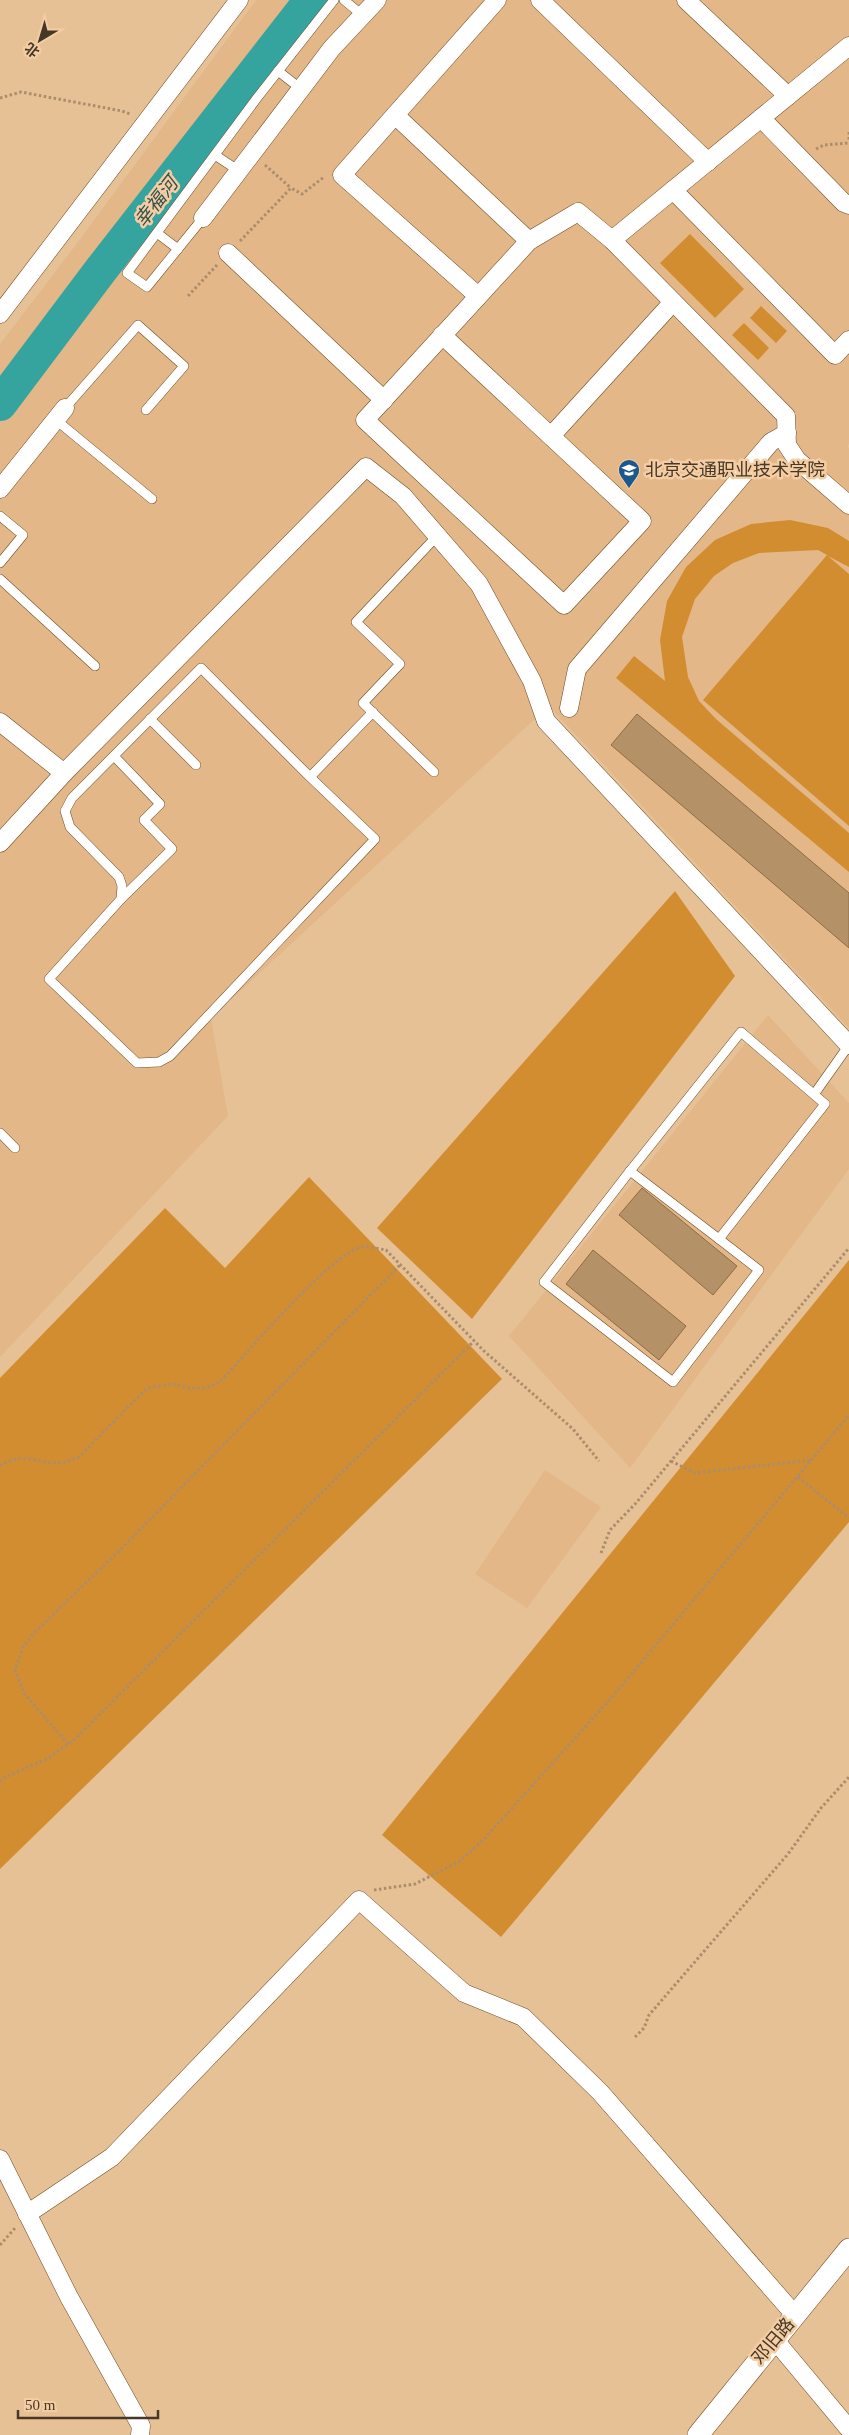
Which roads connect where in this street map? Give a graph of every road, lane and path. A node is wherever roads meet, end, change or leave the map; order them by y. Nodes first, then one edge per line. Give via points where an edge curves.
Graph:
1 (239, 0) edge
2 (334, 0) edge
3 (344, 0) edge
4 (376, 0) edge
5 (497, 0) edge
6 (540, 0) edge
7 (686, 0) edge
8 (362, 15) junction
9 (849, 46) edge
10 (278, 71) junction
11 (301, 89) junction
12 (788, 96) junction
13 (0, 98) edge
14 (395, 115) junction
15 (762, 118) junction
16 (146, 122) junction
17 (849, 132) edge
18 (849, 142) edge
19 (252, 153) junction
20 (215, 155) junction
21 (799, 156) junction
22 (708, 162) junction
23 (239, 171) junction
24 (342, 175) junction
25 (291, 188) junction
26 (673, 190) junction
27 (849, 205) edge
28 (203, 218) joint
29 (157, 233) junction
30 (612, 240) junction
31 (529, 241) junction
32 (178, 249) junction
33 (228, 253) junction
34 (188, 296) dead end
35 (478, 296) junction
36 (673, 302) junction
37 (0, 314) edge
38 (442, 335) junction
39 (849, 340) edge
40 (384, 400) junction
41 (146, 410) dead end
42 (60, 414) junction
43 (787, 433) junction
44 (551, 436) junction
45 (0, 490) edge
46 (152, 499) dead end
47 (849, 505) edge
48 (0, 516) edge
49 (437, 536) junction
50 (0, 563) edge
51 (0, 579) edge
52 (95, 666) dead end
53 (569, 708) dead end
54 (373, 712) junction
55 (150, 719) junction
56 (0, 722) edge
57 (114, 756) junction
58 (196, 765) dead end
59 (434, 772) dead end
60 (64, 773) junction
61 (310, 777) junction
62 (0, 843) edge
63 (121, 899) junction
64 (849, 1045) edge
65 (814, 1093) junction
66 (0, 1133) edge
67 (15, 1148) dead end
68 (630, 1171) junction
69 (719, 1239) junction
70 (849, 1248) edge
71 (400, 1265) junction
72 (474, 1341) junction
73 (849, 1415) edge
74 (813, 1460) junction
75 (599, 1461) dead end
76 (671, 1461) junction
77 (0, 1466) edge
78 (798, 1477) junction
79 (849, 1518) edge
80 (601, 1553) dead end
81 (68, 1744) junction
82 (849, 1777) edge
83 (0, 1782) edge
84 (358, 1900) junction
85 (635, 2038) dead end
86 (0, 2159) edge
87 (27, 2214) junction
88 (849, 2249) edge
89 (795, 2315) junction
90 (774, 2339) junction
91 (849, 2429) edge
92 (140, 2435) edge
93 (698, 2435) edge

1 - 16 street
2 - 10 lane
3 - 8 lane
4 - 8 street
5 - 14 street
6 - 22 street
7 - 12 street
8 - 11 street
9 - 12 street
10 - 11 lane
10 - 20 lane
11 - 19 street
12 - 15 street
13 - 16 path via 21,92 122,111
14 - 24 street
14 - 31 street
15 - 21 street
15 - 22 street
16 - 37 street
17 - 18 path
18 - 21 path via 824,145
19 - 23 street
19 - 25 path
20 - 23 lane
20 - 29 lane
21 - 27 street
22 - 26 street
23 - 28 street
24 - 25 path via 326,175 302,194
24 - 35 street
25 - 33 path
26 - 30 street
26 - 39 street via 835,355
28 - 32 lane
29 - 32 lane
29 - 32 lane via 127,273 147,287
30 - 31 street via 578,212
30 - 36 street
31 - 35 street
33 - 34 path
33 - 40 street
35 - 38 street
36 - 43 street via 786,416
36 - 44 street
38 - 40 street
38 - 44 street
40 - 44 street via 365,420 564,605 642,522
41 - 42 lane via 184,366 138,325
42 - 45 street
42 - 46 lane
43 - 47 street via 787,446 797,460
43 - 53 street via 770,442 577,670
48 - 50 lane via 23,535
49 - 54 lane via 356,622 400,664 363,703
49 - 60 street via 403,496 366,467
49 - 64 street via 479,584 532,681 546,720
51 - 52 lane
54 - 59 lane
54 - 61 lane
55 - 57 lane
55 - 58 lane
55 - 61 lane via 201,668
56 - 60 street
57 - 63 lane via 72,798 65,811 70,827 119,877
57 - 63 lane via 160,804 144,820 172,849
60 - 62 street
61 - 63 lane via 375,839 170,1056 159,1062 136,1063 49,979
64 - 65 lane
65 - 68 lane via 742,1032
65 - 69 lane via 825,1104
66 - 67 lane
68 - 69 lane
68 - 69 lane via 544,1282 673,1382 759,1270
70 - 76 path
71 - 72 path
71 - 77 path via 386,1250 362,1247 345,1254 312,1283 220,1382 204,1388 175,1384 147,1388 80,1456 71,1461 54,1464 15,1458
71 - 81 path via 23,1647 15,1670 24,1693
72 - 75 path via 573,1429
72 - 81 path
73 - 74 path
74 - 76 path via 695,1473
74 - 78 path
76 - 80 path via 610,1530
78 - 79 path
78 - 84 path via 614,1696 485,1838 460,1861 414,1884 378,1888
81 - 83 path via 47,1759
82 - 85 path via 821,1808 788,1854 649,2015
84 - 87 street via 112,2158
84 - 89 street via 464,1992 523,2017 600,2092
86 - 87 street
87 - 92 street via 141,2426
88 - 89 street, 邓旧路
89 - 90 street, 邓旧路
90 - 91 street
90 - 93 street, 邓旧路

